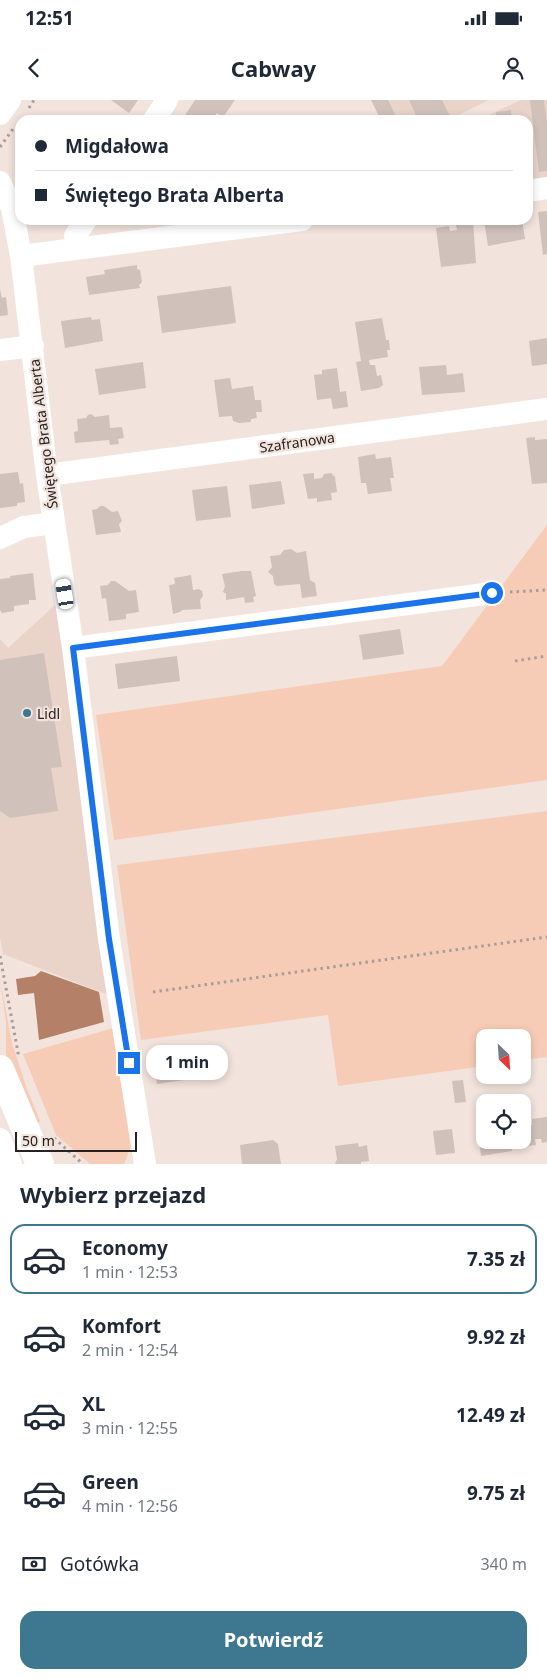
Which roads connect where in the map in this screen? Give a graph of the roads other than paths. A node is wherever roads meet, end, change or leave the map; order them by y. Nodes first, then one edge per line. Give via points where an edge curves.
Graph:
1 (10, 100) edge
2 (167, 100) edge
3 (157, 115) edge
4 (8, 120) edge
5 (0, 182) edge
6 (547, 188) edge
7 (533, 190) edge
8 (15, 224) edge
9 (15, 225) edge
10 (263, 225) edge
11 (21, 256) junction
12 (33, 346) junction
13 (0, 350) edge
14 (547, 409) edge
15 (47, 475) junction
16 (54, 523) junction
17 (0, 538) edge
18 (492, 593) road end
19 (73, 648) junction
20 (11, 1067) edge
21 (0, 1139) edge
22 (11, 1164) edge
23 (40, 1164) edge
24 (145, 1164) edge

1 - 4 street
2 - 3 street
5 - 8 street, Świętego Brata Alberta via 12,208
6 - 7 street
9 - 11 street, Świętego Brata Alberta
10 - 11 street
11 - 12 street, Świętego Brata Alberta
12 - 13 street, Świętego Brata Alberta
12 - 15 street, Świętego Brata Alberta
14 - 15 street, Szafranowa
15 - 16 street, Świętego Brata Alberta
16 - 17 street, Świętego Brata Alberta via 24,527
16 - 19 street, Świętego Brata Alberta
18 - 19 street
19 - 24 street, Świętego Brata Alberta via 109,939
20 - 23 main road
21 - 22 street

